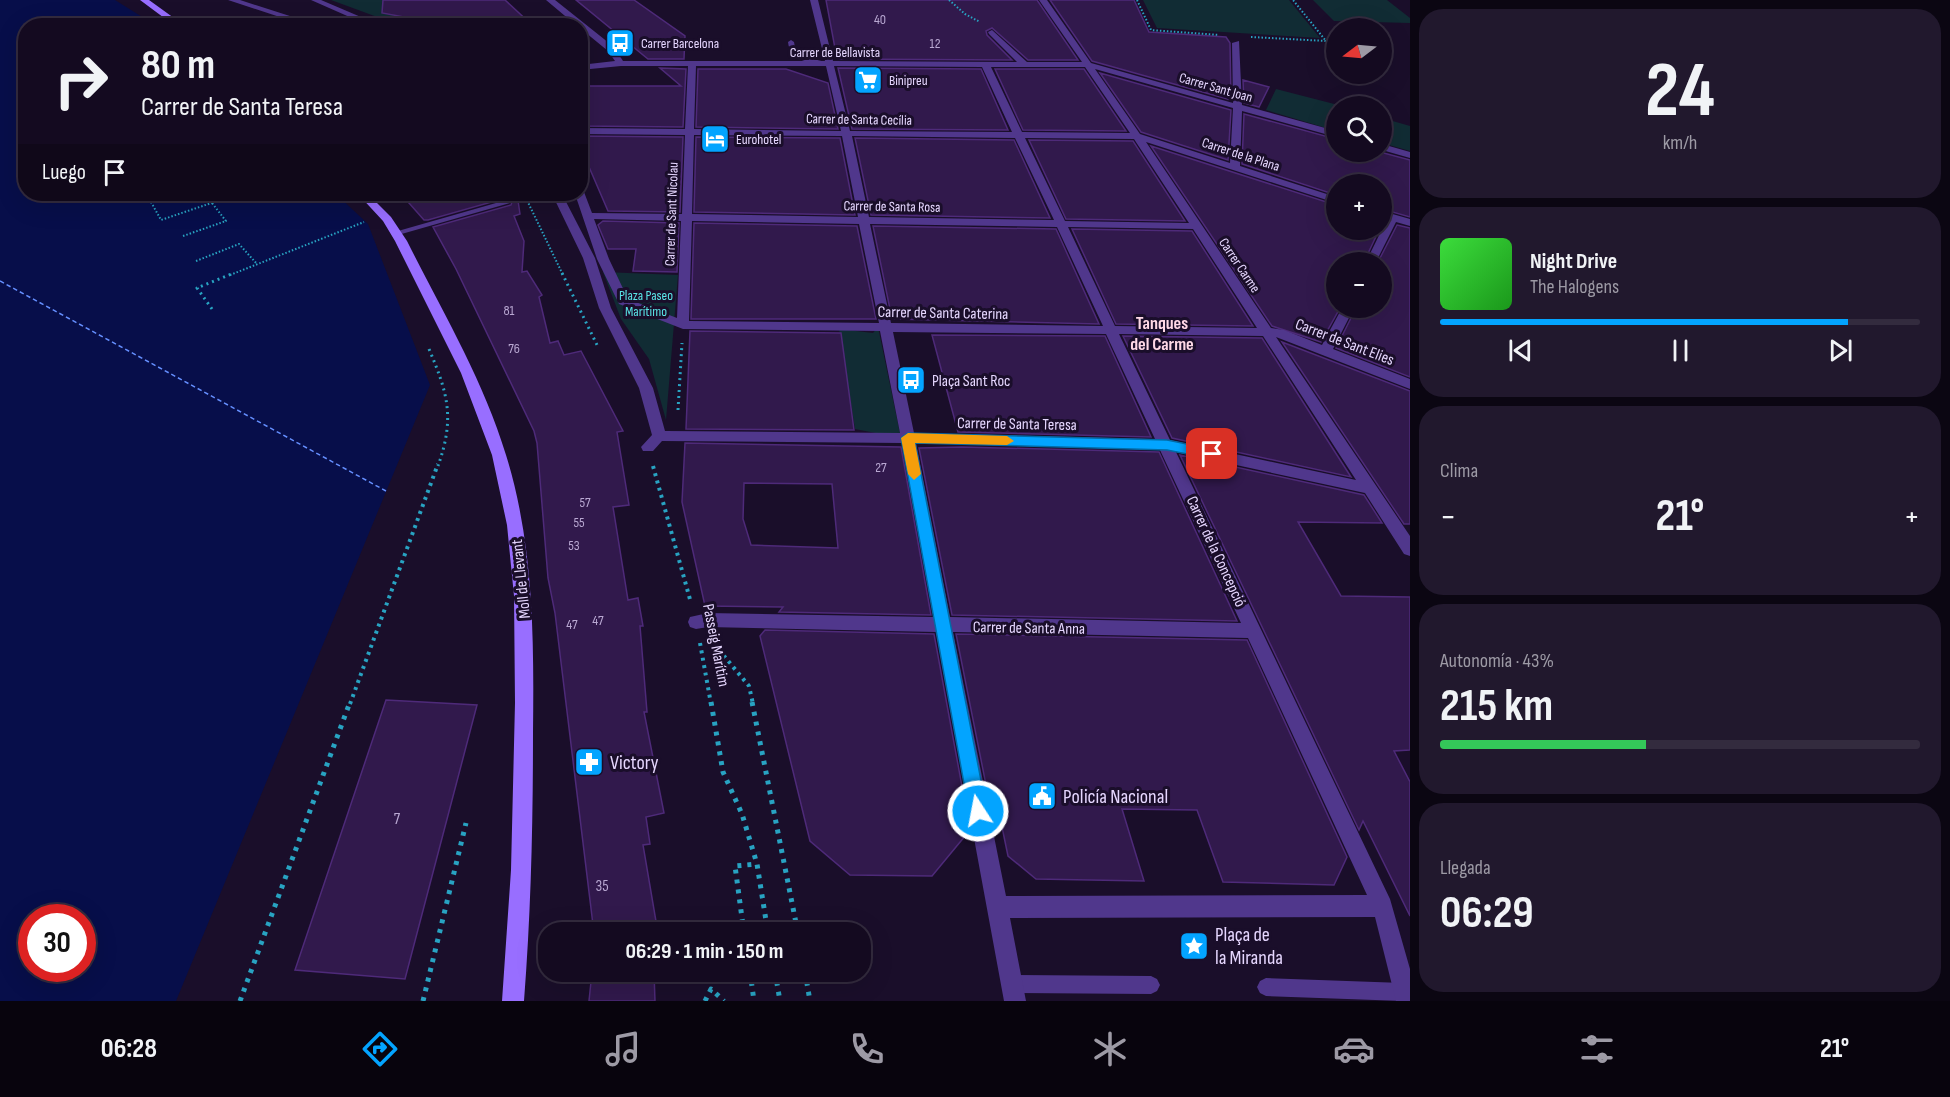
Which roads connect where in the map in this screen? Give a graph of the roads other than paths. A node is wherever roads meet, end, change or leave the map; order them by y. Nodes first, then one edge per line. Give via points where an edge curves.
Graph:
1 (144, 0) edge
2 (232, 0) edge
3 (315, 0) edge
4 (550, 0) edge
5 (814, 0) edge
6 (1043, 0) edge
7 (170, 18) edge
8 (291, 18) edge
9 (359, 18) edge
10 (572, 18) edge
11 (588, 31) edge
12 (992, 32) road end
13 (1237, 39) road end
14 (791, 42) dead end
15 (621, 63) junction
16 (692, 65) junction
17 (1089, 65) junction
18 (830, 66) junction
19 (986, 66) junction
20 (1026, 66) junction
21 (588, 68) edge
22 (1238, 106) junction
23 (690, 130) junction
24 (588, 131) edge
25 (1326, 131) edge
26 (846, 132) junction
27 (1019, 135) junction
28 (1137, 136) junction
29 (1392, 150) edge
30 (1410, 155) edge
31 (1235, 168) junction
32 (1326, 197) edge
33 (370, 201) edge
34 (560, 201) edge
35 (583, 201) edge
36 (506, 203) dead end
37 (589, 216) junction
38 (685, 218) junction
39 (1394, 218) joint
40 (863, 221) junction
41 (1410, 223) edge
42 (1061, 224) junction
43 (1196, 226) junction
44 (395, 233) junction
45 (1376, 252) edge
46 (1343, 318) edge
47 (683, 325) junction
48 (884, 327) junction
49 (1112, 331) junction
50 (1266, 332) junction
51 (1325, 351) junction
52 (1410, 384) edge
53 (659, 436) junction
54 (908, 438) junction
55 (1167, 445) junction
56 (648, 447) road end
57 (1369, 488) junction
58 (1410, 549) edge
59 (696, 622) road end
60 (943, 625) junction
61 (1254, 631) junction
62 (1383, 906) junction
63 (996, 907) junction
64 (1151, 985) dead end
65 (1266, 987) dead end
66 (1014, 993) edge
67 (1405, 996) edge
68 (513, 1001) edge

1 - 7 street
2 - 8 street
3 - 9 street
4 - 10 street
5 - 18 street
6 - 17 street, Carrer Carme
11 - 15 street
12 - 20 street
13 - 22 street
14 - 18 lane via 797,56
15 - 16 street, Carrer de Bellavista
15 - 21 street, Carrer de Bellavista
16 - 18 street, Carrer de Bellavista
16 - 23 street, Carrer de Sant Nicolau
17 - 20 street, Carrer de Bellavista
17 - 22 street, Carrer Sant Joan
17 - 28 street, Carrer Carme
18 - 19 street, Carrer de Bellavista
18 - 26 street
19 - 20 street, Carrer de Bellavista
19 - 27 street, Carrer de la Concepció
22 - 25 street, Carrer Sant Joan
22 - 31 street
23 - 24 street, Carrer de Santa Cecília
23 - 26 street, Carrer de Santa Cecília
23 - 38 street, Carrer de Sant Nicolau
26 - 27 street, Carrer de Santa Cecília
26 - 40 street
27 - 28 street, Carrer de Santa Cecília
27 - 42 street, Carrer de la Concepció
28 - 31 street, Carrer de la Plana
28 - 43 street, Carrer Carme
29 - 30 street
31 - 32 street, Carrer de la Plana
33 - 44 street, Moll de Llevant
34 - 53 street via 589,258 606,308 646,388
35 - 37 street
36 - 44 lane
37 - 38 street, Carrer de Santa Rosa
37 - 47 street, Carrer de Santa Caterina via 623,302
38 - 40 street, Carrer de Santa Rosa
38 - 47 street, Carrer de Sant Nicolau
39 - 41 street
39 - 45 street
40 - 42 street, Carrer de Santa Rosa
40 - 48 street
42 - 43 street, Carrer de Santa Rosa
42 - 49 street, Carrer de la Concepció
43 - 50 street, Carrer Carme
44 - 68 street, Moll de Llevant via 472,385 499,455 517,543 526,653 522,877
46 - 51 street
47 - 48 street, Carrer de Santa Caterina
48 - 49 street, Carrer de Santa Caterina
48 - 54 street
49 - 50 street, Carrer de Santa Caterina
49 - 55 street, Carrer de la Concepció
50 - 51 street, Carrer de Sant Elies via 1280,333
50 - 57 street, Carrer Carme
51 - 52 street, Carrer de Sant Elies
53 - 54 street, Carrer de Santa Teresa
53 - 56 street
54 - 55 street, Carrer de Santa Teresa
54 - 60 street
55 - 57 street, Carrer de Santa Teresa
55 - 61 street, Carrer de la Concepció
57 - 58 street, Carrer Carme
59 - 60 street, Carrer de Santa Anna
60 - 61 street, Carrer de Santa Anna
60 - 63 street
61 - 62 street, Carrer de la Concepció
62 - 63 street
62 - 67 street
63 - 66 street
64 - 66 lane
65 - 67 lane

